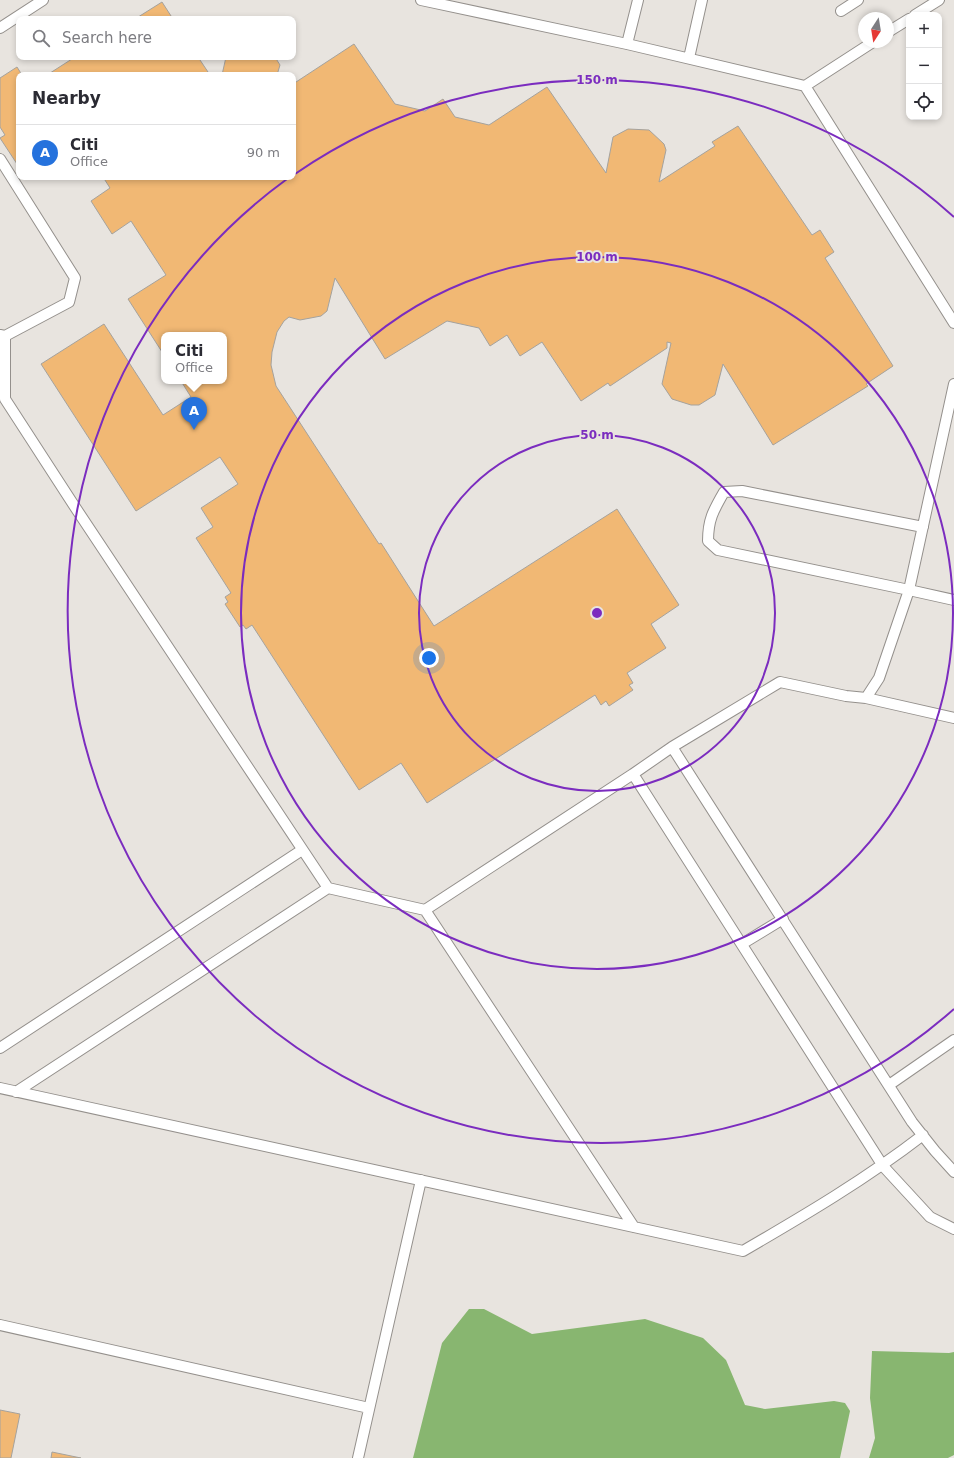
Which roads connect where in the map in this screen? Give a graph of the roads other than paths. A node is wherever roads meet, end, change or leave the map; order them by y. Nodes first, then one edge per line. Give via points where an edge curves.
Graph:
1 (43, 0) edge
2 (421, 0) edge
3 (638, 0) edge
4 (702, 0) edge
5 (858, 0) edge
6 (939, 0) edge
7 (927, 3) edge
8 (841, 11) dead end
9 (918, 12) edge
10 (18, 16) edge
11 (16, 18) edge
12 (906, 21) edge
13 (0, 28) edge
14 (894, 28) edge
15 (627, 44) junction
16 (864, 48) edge
17 (689, 58) junction
18 (805, 86) junction
19 (0, 159) edge
20 (954, 323) edge
21 (3, 336) edge
22 (954, 384) edge
23 (3, 399) edge
24 (923, 527) junction
25 (909, 590) junction
26 (954, 600) edge
27 (866, 698) junction
28 (954, 718) edge
29 (672, 747) junction
30 (634, 774) junction
31 (302, 850) junction
32 (328, 888) junction
33 (425, 910) junction
34 (782, 919) junction
35 (742, 944) junction
36 (954, 1040) edge
37 (0, 1048) edge
38 (889, 1085) junction
39 (0, 1088) edge
40 (16, 1092) junction
41 (923, 1135) junction
42 (883, 1166) junction
43 (954, 1172) edge
44 (421, 1180) junction
45 (634, 1227) junction
46 (954, 1229) edge
47 (0, 1326) edge
48 (369, 1408) junction
49 (358, 1458) edge

1 - 10 lane
2 - 15 lane
3 - 15 lane
4 - 17 lane
5 - 8 lane
6 - 7 lane
7 - 9 lane
11 - 13 lane
12 - 14 lane
15 - 17 lane
16 - 18 lane
17 - 18 lane
18 - 20 lane
19 - 21 lane via 75,278 69,302
21 - 23 lane
22 - 24 lane
23 - 31 lane
24 - 25 lane
24 - 25 lane via 742,491 724,492 708,525 708,542 718,550
25 - 26 lane
25 - 27 lane via 879,678
27 - 28 lane
27 - 29 lane via 780,682
29 - 30 lane
29 - 34 lane
30 - 33 lane
30 - 35 lane
31 - 32 lane
31 - 37 lane
32 - 33 lane
32 - 40 lane
33 - 45 lane
34 - 35 lane
34 - 38 lane
35 - 42 lane
36 - 38 lane
38 - 41 lane
39 - 40 lane
40 - 44 lane
41 - 42 lane
41 - 43 lane
42 - 45 lane via 743,1251
42 - 46 lane via 930,1217
44 - 45 lane
44 - 48 lane
47 - 48 lane
48 - 49 lane

